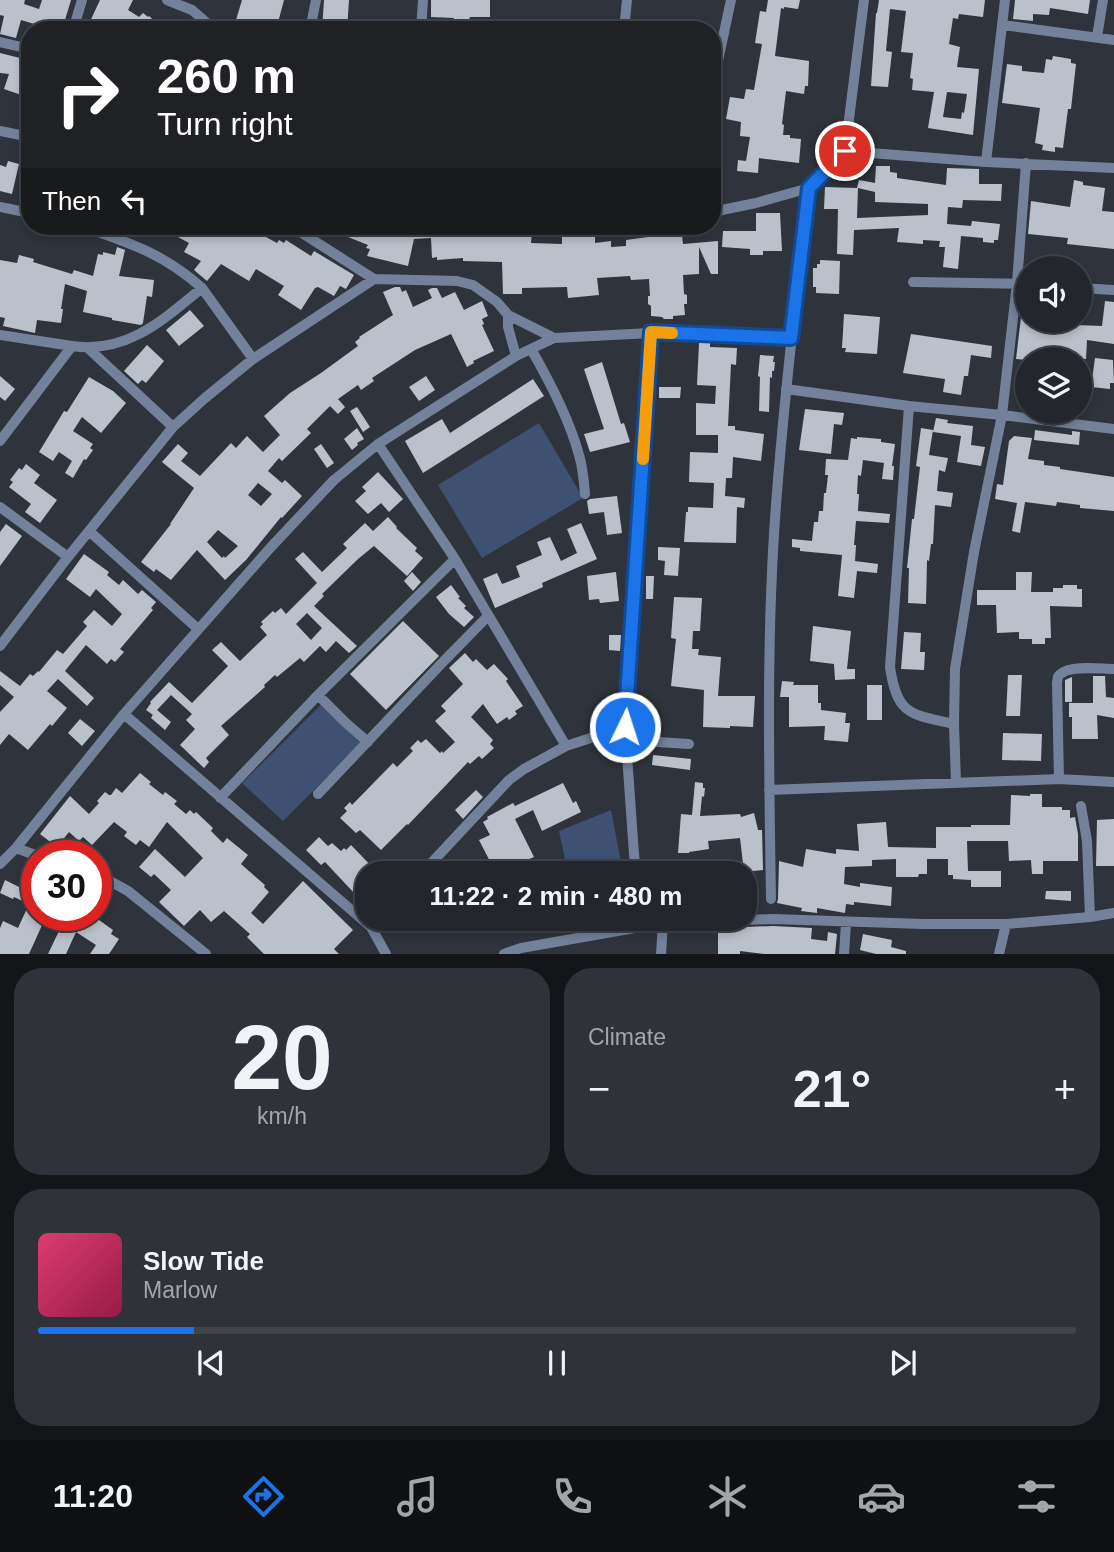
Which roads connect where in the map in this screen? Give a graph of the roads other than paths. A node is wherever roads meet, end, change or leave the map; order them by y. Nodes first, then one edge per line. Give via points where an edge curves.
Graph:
1 (82, 0) edge
2 (167, 0) edge
3 (316, 0) edge
4 (424, 0) edge
5 (627, 0) edge
6 (731, 0) edge
7 (864, 0) edge
8 (1005, 0) edge
9 (1103, 0) edge
10 (194, 5) edge
11 (75, 21) edge
12 (207, 21) edge
13 (312, 21) edge
14 (422, 21) edge
15 (625, 21) edge
16 (1003, 25) junction
17 (1097, 37) junction
18 (1114, 40) edge
19 (0, 42) edge
20 (21, 47) edge
21 (721, 47) edge
22 (0, 131) edge
23 (21, 135) edge
24 (845, 151) junction
25 (986, 162) junction
26 (1026, 163) junction
27 (1114, 168) edge
28 (809, 188) junction
29 (0, 207) edge
30 (721, 210) edge
31 (21, 211) edge
32 (105, 235) edge
33 (305, 235) edge
34 (1023, 256) edge
35 (374, 279) junction
36 (913, 282) dead end
37 (1015, 283) edge
38 (202, 288) junction
39 (1092, 289) edge
40 (1114, 290) edge
41 (508, 315) junction
42 (1015, 329) edge
43 (651, 332) junction
44 (0, 335) edge
45 (554, 338) junction
46 (791, 338) junction
47 (72, 346) junction
48 (89, 349) junction
49 (531, 349) junction
50 (516, 356) junction
51 (253, 359) junction
52 (786, 389) junction
53 (909, 406) junction
54 (1002, 415) junction
55 (173, 427) junction
56 (1114, 429) edge
57 (0, 441) edge
58 (378, 444) junction
59 (585, 494) dead end
60 (0, 507) edge
61 (89, 531) junction
62 (68, 557) junction
63 (455, 559) junction
64 (488, 616) junction
65 (198, 629) junction
66 (0, 646) edge
67 (1114, 669) edge
68 (318, 695) junction
69 (124, 714) junction
70 (954, 724) junction
71 (625, 727) junction
72 (626, 740) junction
73 (369, 742) junction
74 (689, 744) dead end
75 (566, 746) junction
76 (1059, 779) junction
77 (1114, 782) edge
78 (956, 783) junction
79 (769, 790) junction
80 (318, 794) dead end
81 (220, 798) junction
82 (1081, 806) dead end
83 (16, 848) junction
84 (21, 850) edge
85 (433, 861) edge
86 (635, 861) edge
87 (0, 864) edge
88 (112, 882) edge
89 (771, 899) dead end
90 (355, 913) edge
91 (1114, 913) edge
92 (1090, 917) junction
93 (757, 920) edge
94 (846, 923) junction
95 (1006, 924) junction
96 (373, 931) edge
97 (602, 931) edge
98 (662, 931) edge
99 (206, 954) edge
100 (386, 954) edge
101 (504, 954) edge
102 (661, 954) edge
103 (844, 954) edge
104 (999, 954) edge

1 - 11 street
2 - 10 street
3 - 13 street
4 - 14 street
5 - 15 street
6 - 21 street
7 - 24 street
8 - 16 street
9 - 17 street
10 - 12 street
16 - 17 street
16 - 25 street
17 - 18 street
19 - 20 street
22 - 23 street
24 - 25 street
24 - 28 street
25 - 26 street
26 - 27 street
26 - 34 street
28 - 30 street
28 - 46 street
29 - 31 street
32 - 38 street via 151,252
33 - 35 street
35 - 41 street via 473,285
35 - 51 street
36 - 37 street
38 - 48 street via 149,330 127,341
38 - 51 street
39 - 40 street
41 - 45 street
41 - 50 street
42 - 54 street
43 - 45 street
43 - 46 street
43 - 71 street
44 - 47 street
45 - 49 street
46 - 52 street
47 - 48 street
47 - 57 street
48 - 55 street
49 - 50 street
49 - 59 street via 570,427
50 - 58 street
51 - 55 street
52 - 53 street
52 - 79 street via 769,648
53 - 54 street
53 - 70 street via 890,667 902,705 914,714
54 - 56 street
54 - 70 street via 957,656
55 - 61 street
58 - 63 street
58 - 65 street via 334,480
60 - 62 street
61 - 62 street
61 - 65 street
62 - 66 street
63 - 64 street
63 - 68 street
64 - 73 street
64 - 75 street
65 - 69 street
67 - 76 street via 1071,669 1058,676
68 - 73 street
68 - 81 street
69 - 81 street
69 - 83 street
70 - 78 street
71 - 72 street
71 - 75 street
72 - 74 street
72 - 86 street
73 - 80 street
75 - 85 street via 509,780
76 - 77 street
76 - 78 street
78 - 79 street
79 - 89 street
81 - 90 street
82 - 92 street
83 - 84 street
83 - 87 street
88 - 99 street
91 - 92 street
92 - 95 street
93 - 94 street
94 - 95 street
94 - 103 street
95 - 104 street
96 - 100 street
97 - 101 street
98 - 102 street

